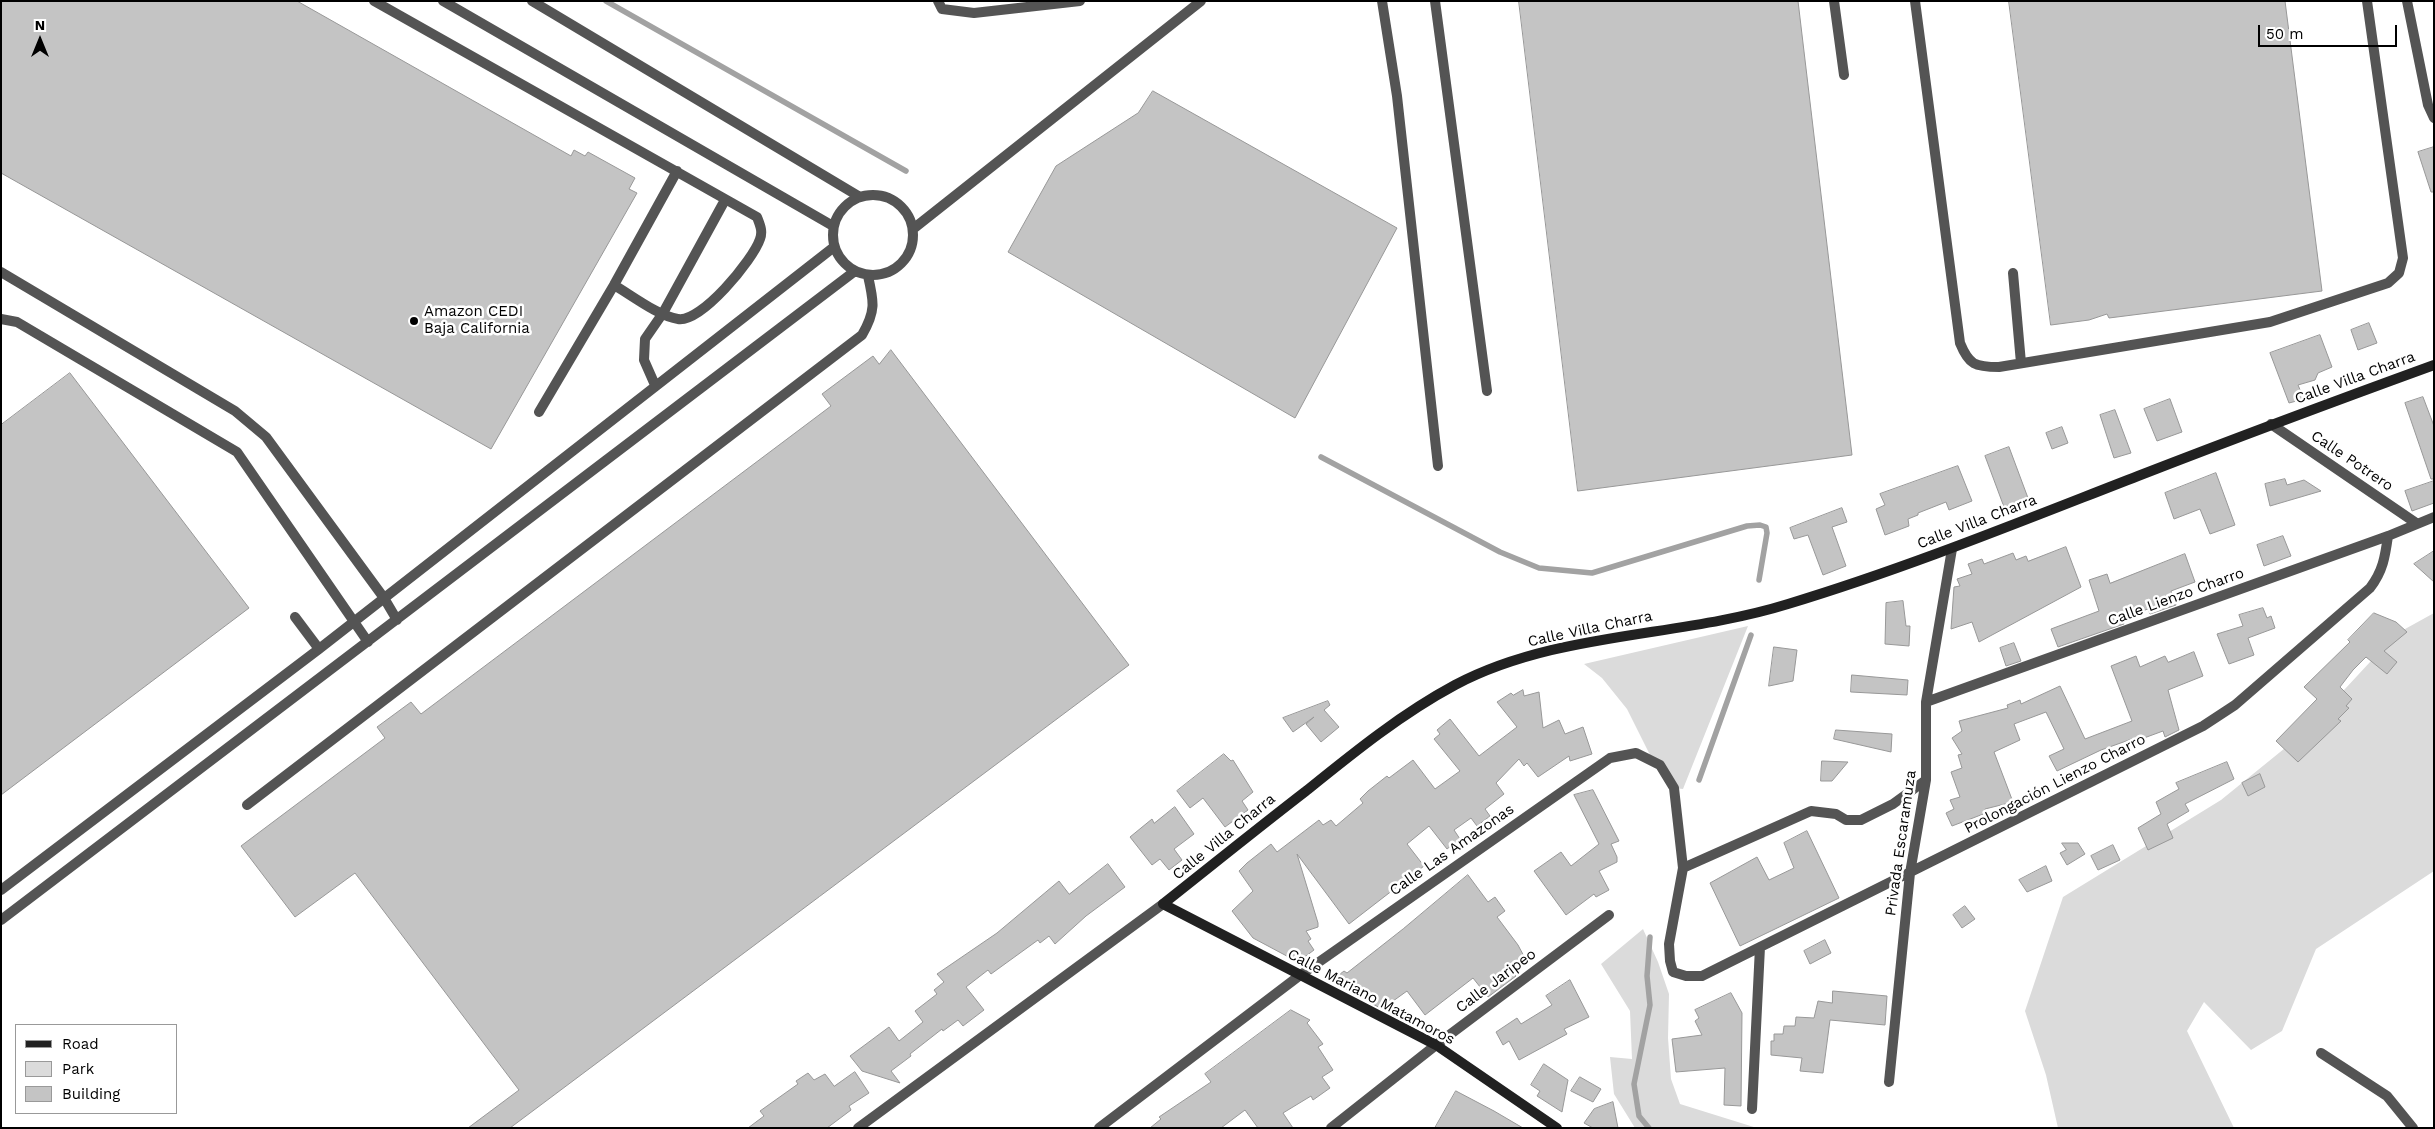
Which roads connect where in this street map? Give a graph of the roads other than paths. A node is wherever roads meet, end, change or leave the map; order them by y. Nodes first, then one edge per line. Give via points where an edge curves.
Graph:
1 (374, 1) edge
2 (443, 1) edge
3 (532, 1) edge
4 (938, 1) edge
5 (1080, 1) edge
6 (1201, 1) edge
7 (1382, 1) edge
8 (1435, 1) edge
9 (1834, 1) edge
10 (1915, 1) edge
11 (2367, 1) edge
12 (2406, 1) edge
13 (1844, 74) dead end
14 (2434, 118) edge
15 (677, 171) junction
16 (860, 197) junction
17 (725, 200) junction
18 (833, 226) junction
19 (913, 229) junction
20 (834, 247) junction
21 (854, 271) junction
22 (1, 272) edge
23 (2013, 273) dead end
24 (868, 276) junction
25 (614, 285) junction
26 (663, 313) junction
27 (1, 319) edge
28 (2021, 363) junction
29 (2434, 365) edge
30 (655, 385) junction
31 (1487, 391) dead end
32 (539, 412) dead end
33 (2271, 424) junction
34 (1438, 466) dead end
35 (2434, 517) edge
36 (2416, 523) junction
37 (2388, 536) junction
38 (1952, 549) junction
39 (384, 598) junction
40 (295, 617) dead end
41 (397, 620) junction
42 (354, 622) junction
43 (368, 642) junction
44 (319, 649) junction
45 (1926, 702) junction
46 (1926, 780) junction
47 (247, 805) dead end
48 (1683, 868) junction
49 (1910, 873) junction
50 (1, 890) edge
51 (1163, 904) junction
52 (1609, 916) dead end
53 (1, 920) edge
54 (1760, 947) junction
55 (1674, 972) joint
56 (1300, 976) junction
57 (1436, 1045) junction
58 (2321, 1053) dead end
59 (1889, 1082) dead end
60 (1752, 1109) dead end
61 (1337, 1126) edge
62 (858, 1128) edge
63 (1099, 1128) edge
64 (1557, 1128) edge
65 (2413, 1128) edge

1 - 15 street
2 - 18 street
3 - 16 street
4 - 5 street via 942,9 974,13
6 - 19 street
7 - 34 street via 1397,96
8 - 31 street
9 - 13 street
10 - 28 street via 1960,343 1967,359 1981,367
11 - 28 street via 2403,258 2399,273 2388,283 2270,322
12 - 14 street via 2428,105
15 - 17 street
15 - 25 street
16 - 18 street via 843,208
16 - 19 street via 880,196 898,204
17 - 26 street
17 - 26 street via 757,217 762,228 761,238 752,255 731,284 688,319 678,320
18 - 20 street
19 - 24 street via 910,251 904,260 887,273
20 - 21 street
20 - 30 street
21 - 24 street
21 - 41 street
22 - 39 street via 235,411 266,437
23 - 28 street
24 - 47 street via 872,318 862,335
25 - 26 street
25 - 32 street
26 - 30 street via 645,339 644,360
27 - 42 street via 17,322 237,452
29 - 33 street, Calle Villa Charra
30 - 39 street
33 - 36 street, Calle Potrero
33 - 38 street, Calle Villa Charra
35 - 36 street, Calle Lienzo Charro
36 - 37 street, Calle Lienzo Charro
37 - 45 street, Calle Lienzo Charro
37 - 49 street, Prolongación Lienzo Charro via 2383,566 2370,588 2235,705 2203,726
38 - 45 street, Privada Escaramuza
38 - 51 street, Calle Villa Charra via 1782,606 1596,641 1491,668 1454,686 1354,752
39 - 41 street
39 - 42 street
40 - 44 street
41 - 43 street
42 - 43 street
42 - 44 street
43 - 53 street
44 - 50 street
45 - 46 street, Privada Escaramuza
46 - 48 street via 1893,804 1861,820 1846,820 1836,814 1811,811
46 - 49 street, Privada Escaramuza
48 - 55 street, Calle Las Amazonas via 1669,944
48 - 56 street, Calle Las Amazonas via 1674,788 1660,765 1636,753 1610,758
49 - 54 street, Prolongación Lienzo Charro
49 - 59 street, Privada Escaramuza
51 - 56 street, Calle Mariano Matamoros
51 - 62 street, Calle Villa Charra
52 - 57 street, Calle Jaripeo
54 - 55 street, Prolongación Lienzo Charro via 1702,976
54 - 60 street
56 - 57 street, Calle Mariano Matamoros
56 - 63 street, Calle Las Amazonas
57 - 61 street, Calle Jaripeo
57 - 64 street, Calle Mariano Matamoros
58 - 65 street via 2387,1096

